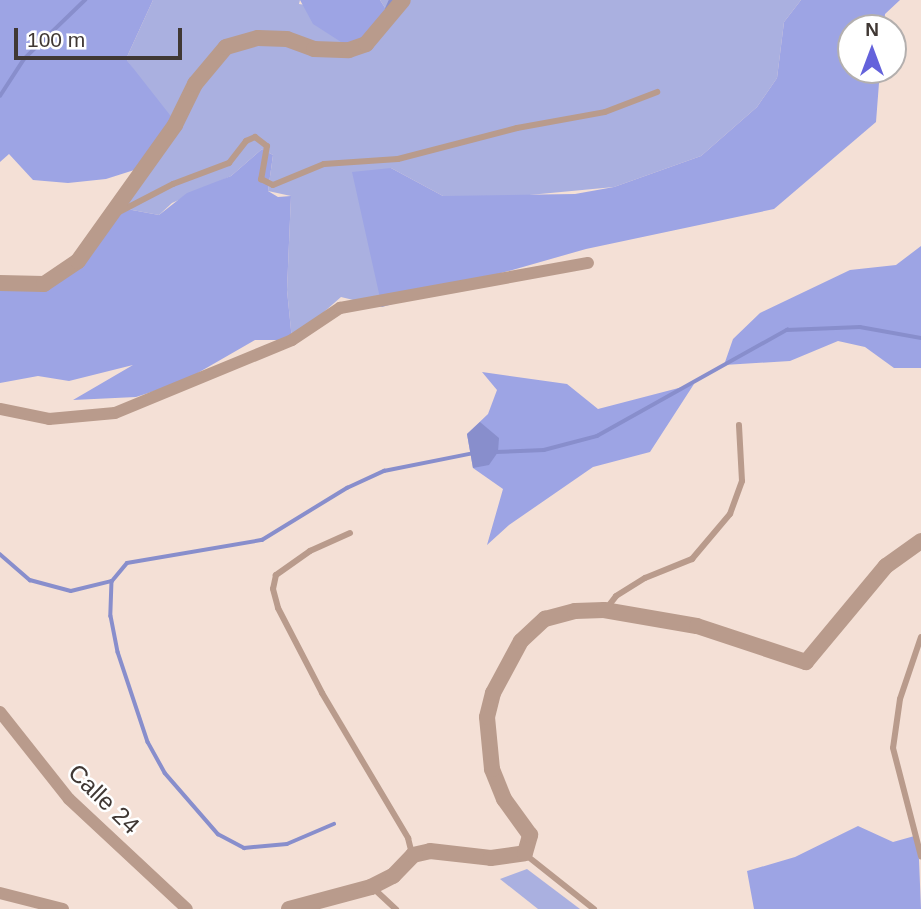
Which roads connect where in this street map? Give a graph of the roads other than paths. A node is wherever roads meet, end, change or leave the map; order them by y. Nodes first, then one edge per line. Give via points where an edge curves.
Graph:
1 (403, 0) edge
2 (657, 92) dead end
3 (112, 216) junction
4 (588, 263) dead end
5 (0, 284) edge
6 (0, 409) edge
7 (739, 425) dead end
8 (350, 533) dead end
9 (921, 541) edge
10 (604, 610) junction
11 (921, 637) edge
12 (0, 712) edge
13 (525, 853) junction
14 (412, 855) junction
15 (921, 856) edge
16 (371, 887) junction
17 (0, 893) edge
18 (63, 909) edge
19 (187, 909) edge
20 (289, 909) edge
21 (396, 909) edge
22 (594, 909) edge

1 - 3 street via 366,44 349,50 314,49 287,39 258,38 226,47 195,84 175,125
2 - 3 lane via 605,113 517,128 398,159 324,164 273,185 261,178 267,146 255,137 246,141 229,163 173,184
3 - 5 street via 62,276 44,284
4 - 6 street via 340,309 292,340 115,413 49,419
7 - 10 lane via 742,481 730,514 692,559 645,578 616,596
8 - 14 lane via 310,551 276,575 273,589 278,608 322,693 408,838
9 - 10 street via 886,566 806,662 697,626
10 - 13 street via 575,611 532,628 493,693 487,747 504,799 530,835
11 - 15 lane via 900,699 893,748
12 - 19 street, Calle 24 via 69,799
13 - 14 street via 491,858 430,851
13 - 22 lane
14 - 16 street via 393,876
16 - 20 street
16 - 21 lane
17 - 18 street

